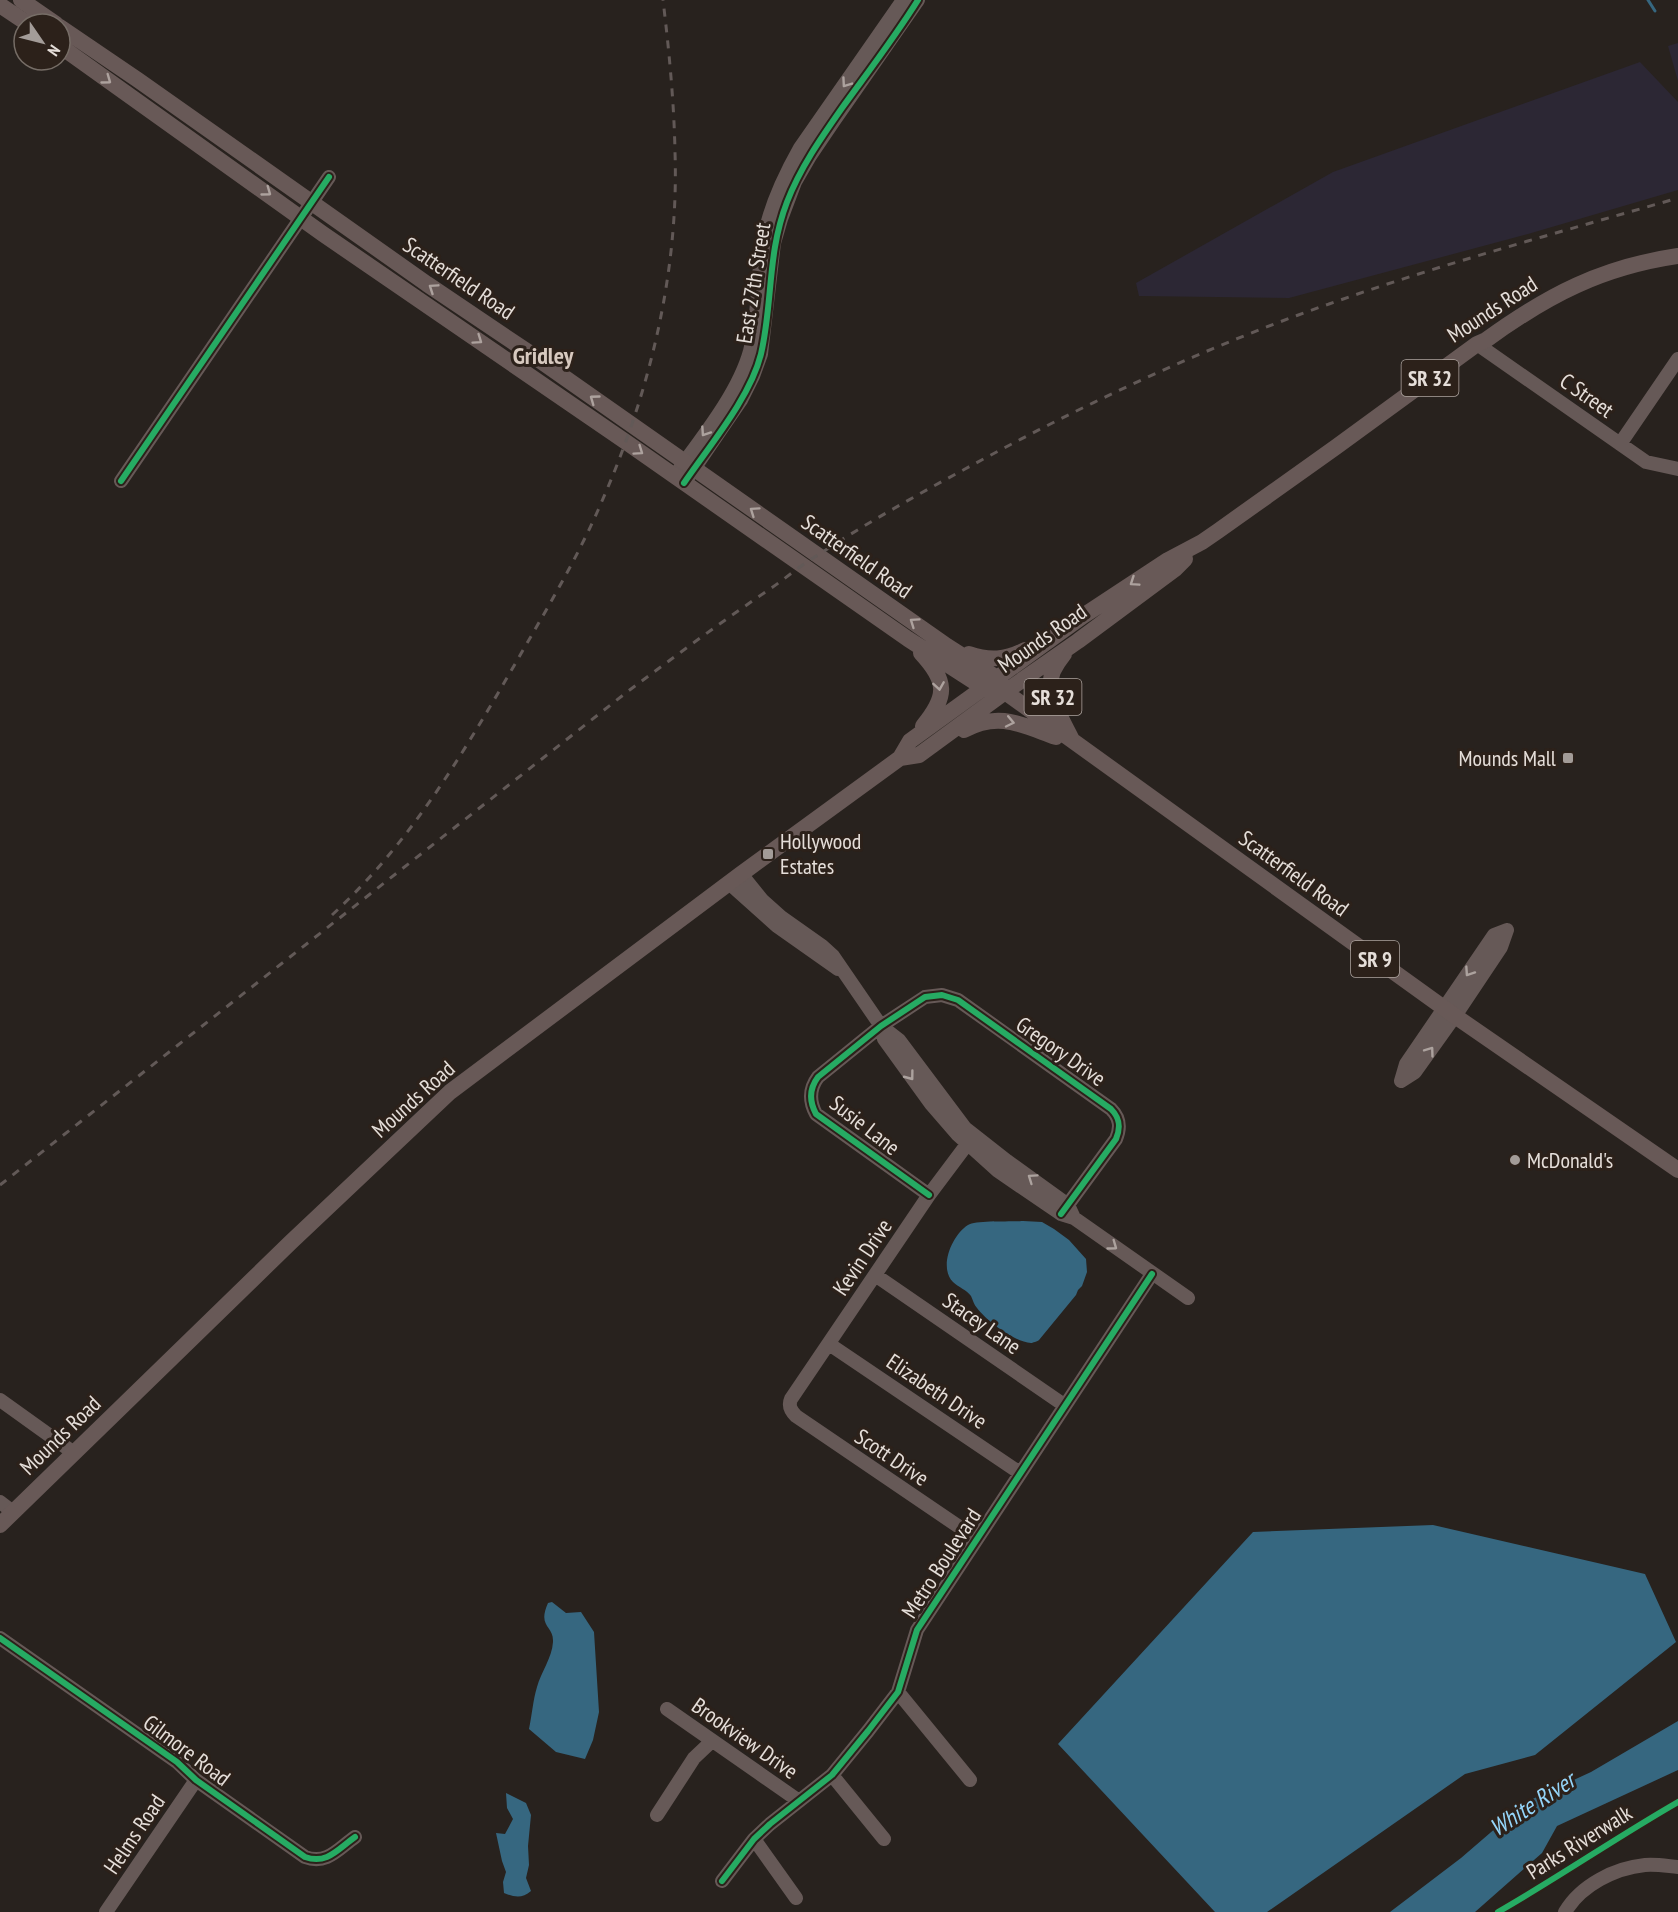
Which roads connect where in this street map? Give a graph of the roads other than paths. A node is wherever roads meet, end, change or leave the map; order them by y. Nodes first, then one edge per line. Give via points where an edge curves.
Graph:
1 (21, 0) edge
2 (903, 0) edge
3 (918, 0) edge
4 (38, 12) edge
5 (72, 35) edge
6 (72, 55) edge
7 (329, 177) dead end
8 (312, 203) junction
9 (302, 218) junction
10 (1678, 256) edge
11 (1477, 344) junction
12 (1678, 359) edge
13 (1620, 444) junction
14 (690, 465) junction
15 (1678, 469) edge
16 (680, 479) junction
17 (121, 482) dead end
18 (1202, 542) junction
19 (1056, 636) junction
20 (908, 639) junction
21 (947, 646) junction
22 (1067, 649) junction
23 (996, 686) junction
24 (1074, 744) junction
25 (914, 748) junction
26 (735, 878) junction
27 (1449, 1012) junction
28 (881, 1026) junction
29 (970, 1139) junction
30 (1678, 1170) edge
31 (929, 1195) junction
32 (1067, 1212) junction
33 (1152, 1274) junction
34 (876, 1275) junction
35 (1188, 1298) dead end
36 (829, 1344) junction
37 (0, 1400) edge
38 (790, 1404) joint
39 (1064, 1405) junction
40 (74, 1453) junction
41 (1020, 1473) junction
42 (7, 1507) edge
43 (0, 1525) edge
44 (977, 1539) junction
45 (0, 1638) edge
46 (898, 1692) junction
47 (668, 1709) dead end
48 (712, 1741) junction
49 (832, 1775) junction
50 (196, 1780) junction
51 (970, 1780) dead end
52 (800, 1802) junction
53 (657, 1815) dead end
54 (355, 1837) dead end
55 (754, 1839) junction
56 (884, 1839) dead end
57 (1678, 1867) edge
58 (722, 1881) dead end
59 (796, 1898) dead end
60 (106, 1912) edge
61 (1565, 1912) edge

1 - 4 main road
2 -> 14 street, East 27th Street via 786,173 764,240 750,349 742,374
3 - 14 street, East 27th Street via 795,182 774,243 761,354 753,376 741,400
5 - 8 main road, Scatterfield Road / SR 9
6 -> 9 main road, Scatterfield Road / SR 9
7 - 8 street
8 - 9 street
14 -> 8 main road, Scatterfield Road / SR 9
9 -> 16 main road, Scatterfield Road / SR 9
9 - 17 street
10 - 11 main road, Mounds Road / SR 32 via 1649,260 1586,280 1539,304
11 - 13 street, C Street
11 - 18 main road, Mounds Road / SR 32
12 - 13 street
13 - 15 street, C Street via 1646,462
14 - 16 street, East 27th Street
21 -> 14 main road, Scatterfield Road / SR 9
16 - 20 main road, Scatterfield Road / SR 9
18 -> 19 main road, Mounds Road / SR 32 via 1168,560
18 - 22 main road, Mounds Road / SR 32 via 1175,569
19 - 21 main road via 1014,656 992,660
19 - 23 main road, Mounds Road / SR 32
20 - 23 main road, Scatterfield Road / SR 9
20 -> 25 main road via 935,671 941,691 939,704
21 - 23 main road, Scatterfield Road / SR 9
22 - 23 main road, Mounds Road
22 - 24 main road, SR 32 via 1053,670 1052,689
23 - 24 main road, Scatterfield Road / SR 9
23 - 25 main road, Mounds Road
25 -> 24 main road via 995,720 1017,723
24 - 27 main road, Scatterfield Road / SR 9
25 - 26 main road, Mounds Road
26 - 28 street via 833,956
26 - 40 main road, Mounds Road via 450,1092
27 -> 27 street via 1406,1064 1401,1081 1415,1072
27 -> 27 street via 1501,947 1507,930 1494,935
27 - 30 main road, Scatterfield Road / SR 9
28 - 29 street via 884,1039 919,1087 957,1134
28 - 31 street, Susie Lane via 818,1077 812,1086 811,1103 816,1114
28 - 32 street, Gregory Drive via 925,997 951,996 1114,1112 1119,1122 1116,1139
29 - 31 street, Kevin Drive
29 - 32 street
31 - 34 street, Kevin Drive
32 -> 33 street
33 - 35 street
33 - 39 street, Metro Boulevard
34 - 36 street, Kevin Drive
34 - 39 street, Stacey Lane
36 - 38 street, Kevin Drive
36 - 41 street, Elizabeth Drive
37 - 40 street
38 - 44 street, Scott Drive via 796,1416
39 - 41 street, Metro Boulevard
40 - 42 main road, Mounds Road
41 - 44 street, Metro Boulevard
42 - 43 main road, Mounds Road
44 - 46 street, Metro Boulevard via 917,1630
45 - 50 street, Gilmore Road via 177,1762
46 - 49 street, Metro Boulevard
46 - 51 street
47 - 48 street, Brookview Drive
48 - 52 street, Brookview Drive
48 - 53 street via 694,1758
49 - 52 street, Metro Boulevard
49 - 56 street
50 - 54 street, Gilmore Road via 313,1860 328,1857
50 - 60 street, Helms Road
52 - 55 street, Metro Boulevard
55 - 58 street, Metro Boulevard
55 - 59 street
57 - 61 street via 1643,1865 1617,1872 1590,1886

